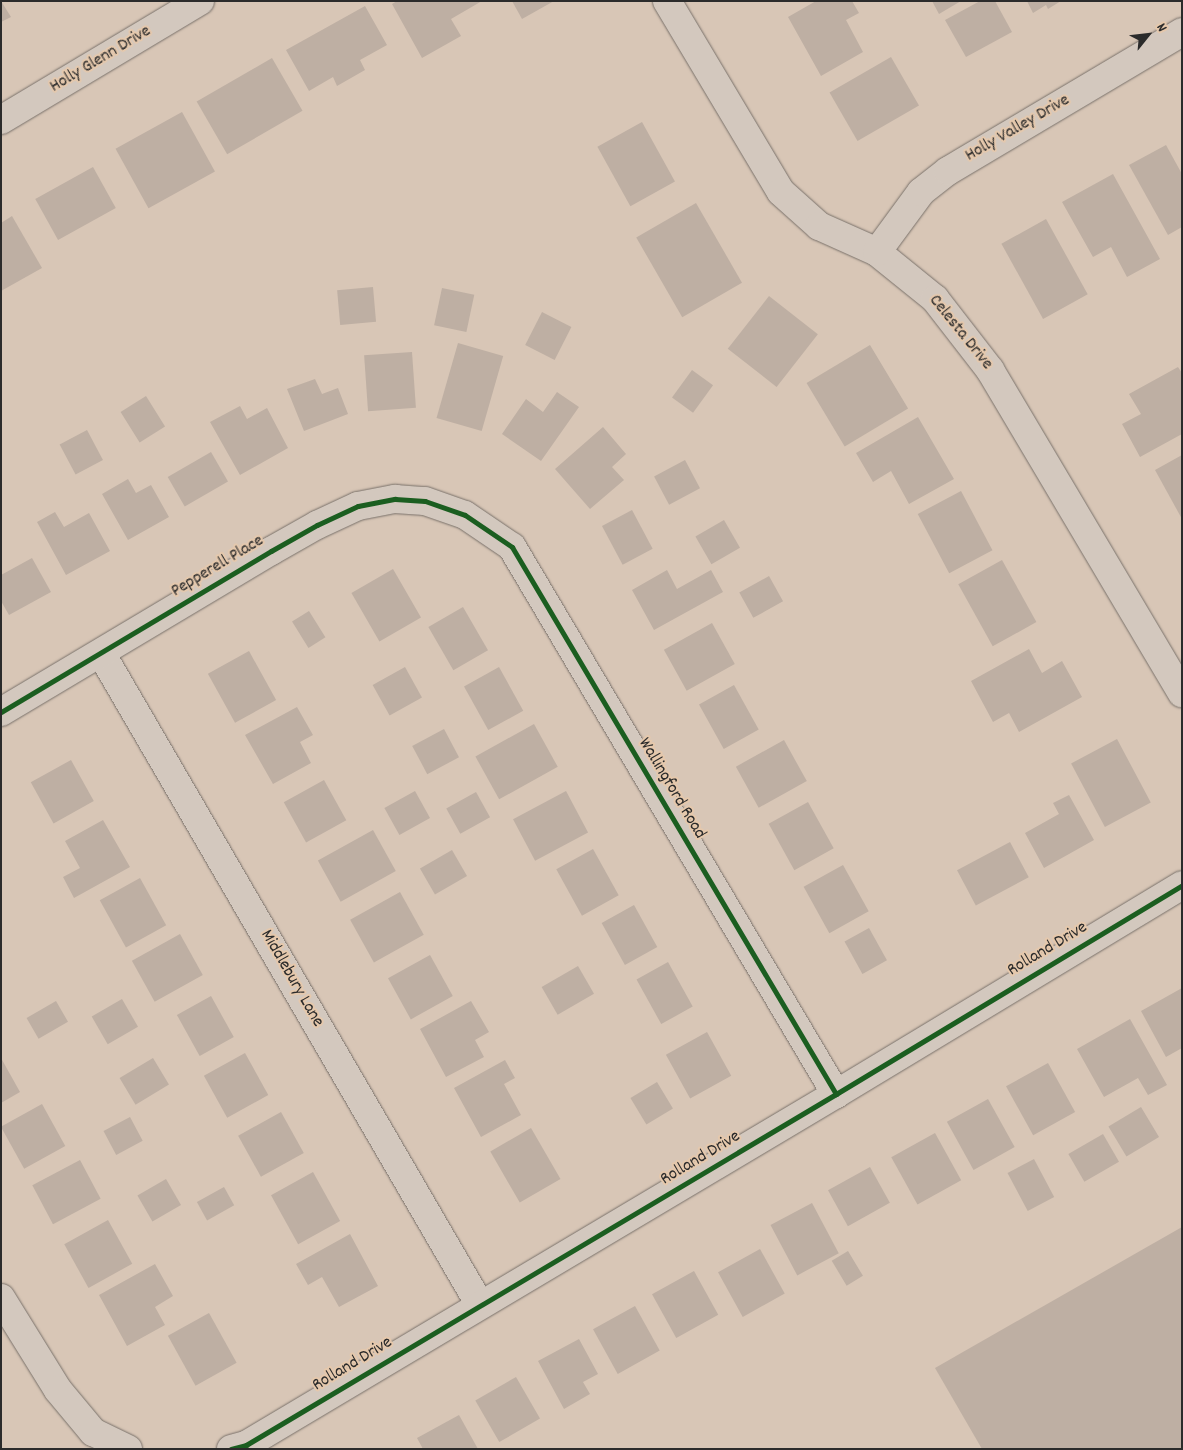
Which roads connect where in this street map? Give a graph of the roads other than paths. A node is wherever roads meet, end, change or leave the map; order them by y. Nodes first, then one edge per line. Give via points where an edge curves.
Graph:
1 (200, 1) edge
2 (667, 1) edge
3 (1182, 32) edge
4 (1, 120) edge
5 (876, 252) junction
6 (465, 515) joint
7 (101, 653) junction
8 (1182, 693) edge
9 (1, 712) edge
10 (1182, 886) edge
11 (836, 1094) junction
12 (1, 1298) edge
13 (480, 1306) junction
14 (128, 1449) edge
15 (231, 1449) edge

1 - 4 street, Holly Glenn Drive
2 - 5 street, Celesta Drive via 781,192 819,226
3 - 5 street, Holly Valley Drive via 948,171 921,192
5 - 8 street, Celesta Drive via 935,299 990,370
6 - 7 street, Pepperell Place via 425,501 395,499 358,506 278,547
6 - 11 street, Wallingford Road via 512,547
7 - 9 street, Pepperell Place
7 - 13 street, Middlebury Lane
10 - 11 street, Rolland Drive
11 - 13 street, Rolland Drive
12 - 14 street via 63,1397 92,1432
13 - 15 street, Rolland Drive via 246,1445

